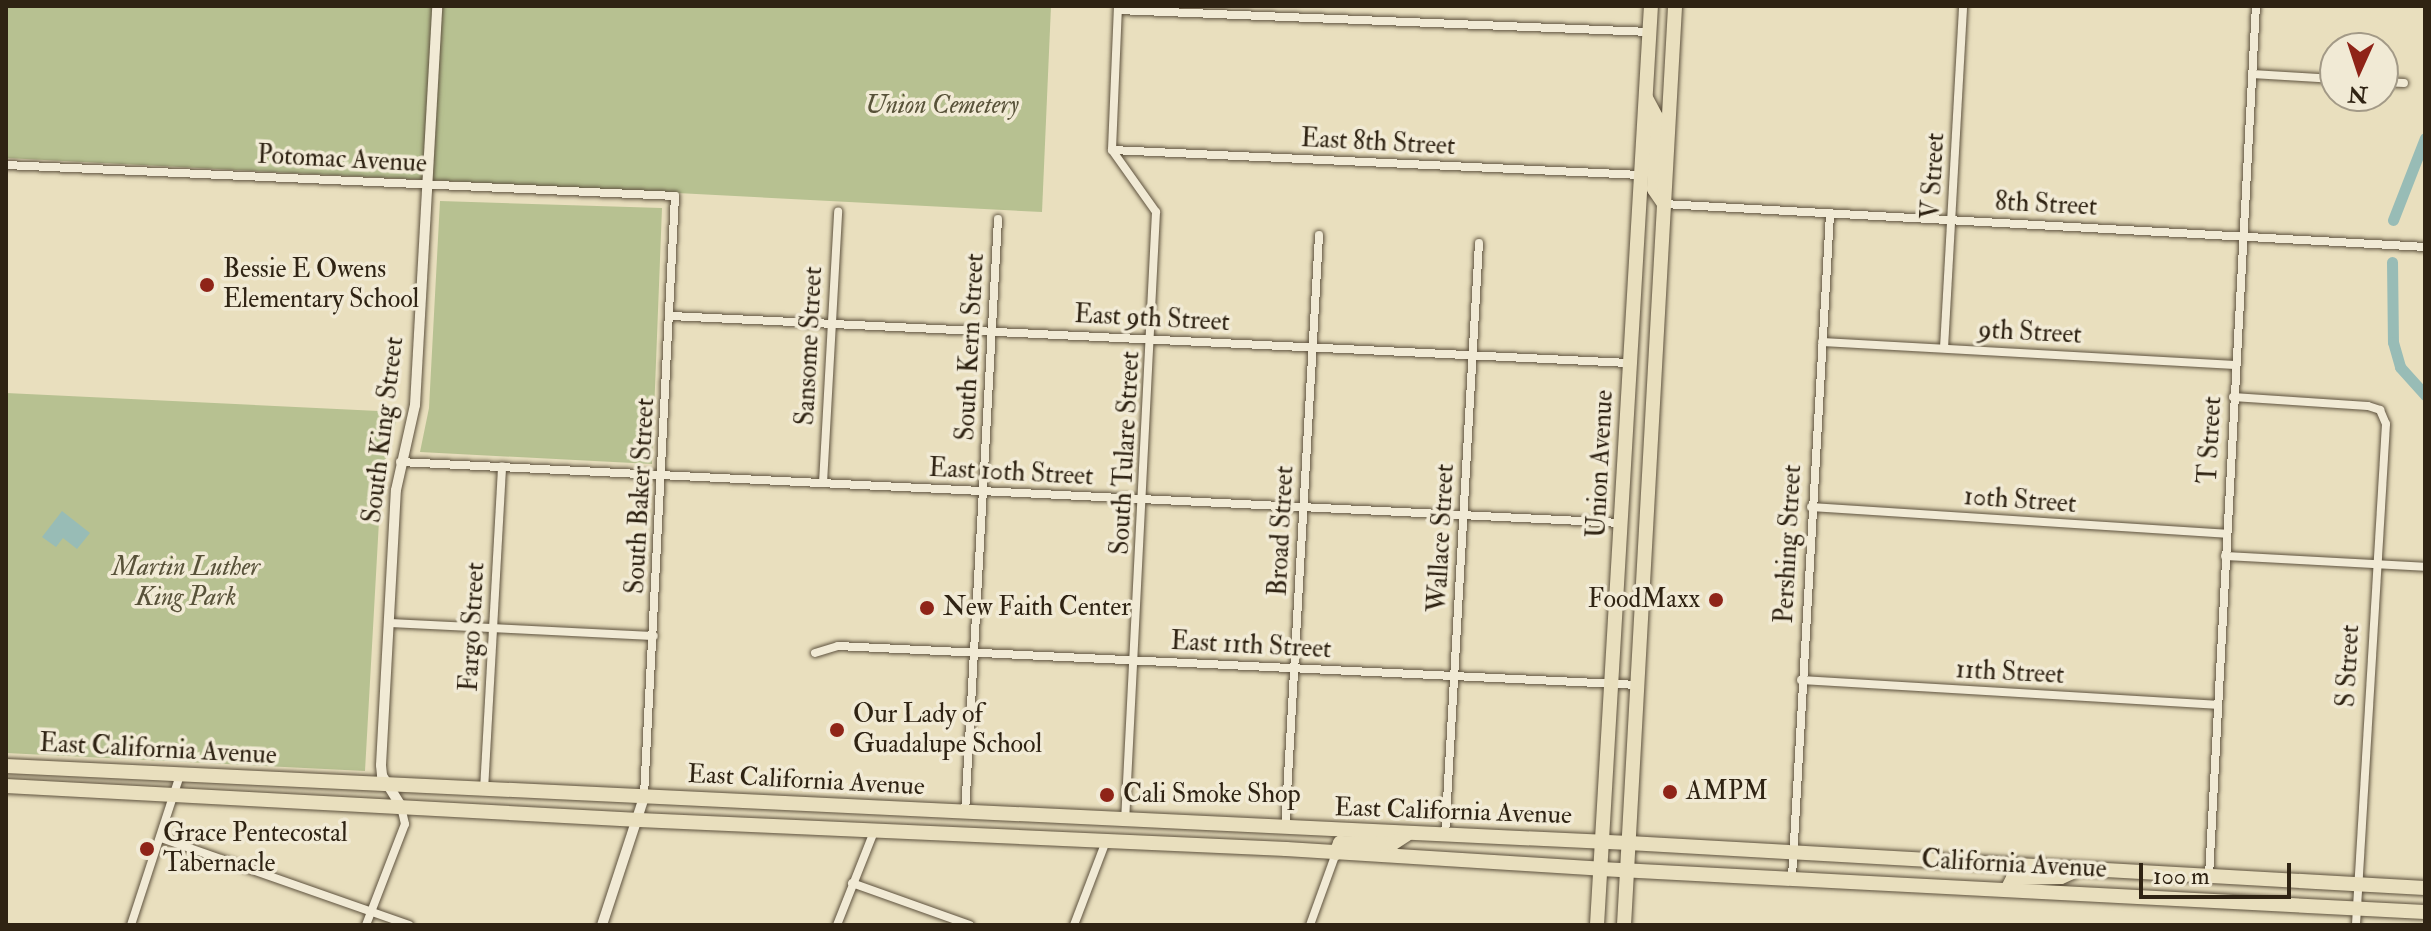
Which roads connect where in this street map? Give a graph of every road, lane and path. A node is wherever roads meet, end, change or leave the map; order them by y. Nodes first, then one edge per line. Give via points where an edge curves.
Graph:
1 (437, 6) edge
2 (1651, 6) edge
3 (1675, 6) edge
4 (1963, 6) edge
5 (2256, 6) edge
6 (1118, 8) edge
7 (1650, 32) junction
8 (2252, 74) junction
9 (2319, 78) edge
10 (2399, 83) edge
11 (2404, 83) dead end
12 (1646, 97) junction
13 (1112, 150) junction
14 (6, 165) edge
15 (1642, 175) junction
16 (428, 184) junction
17 (675, 196) joint
18 (1664, 204) junction
19 (838, 211) dead end
20 (1830, 213) junction
21 (998, 219) dead end
22 (1951, 220) junction
23 (1319, 235) dead end
24 (2242, 237) junction
25 (1479, 243) dead end
26 (2425, 247) edge
27 (671, 316) junction
28 (832, 324) junction
29 (992, 331) junction
30 (1152, 339) junction
31 (1822, 342) junction
32 (1312, 347) junction
33 (1944, 348) junction
34 (1473, 355) junction
35 (1630, 363) junction
36 (2235, 365) junction
37 (2233, 397) junction
38 (399, 462) junction
39 (502, 467) junction
40 (663, 475) junction
41 (823, 483) junction
42 (983, 491) junction
43 (1143, 499) junction
44 (1303, 507) junction
45 (1811, 507) junction
46 (1464, 515) junction
47 (1621, 523) junction
48 (2226, 534) junction
49 (2225, 556) junction
50 (2375, 564) junction
51 (2425, 567) edge
52 (389, 623) junction
53 (493, 628) junction
54 (654, 636) junction
55 (815, 653) dead end
56 (974, 653) junction
57 (1134, 660) junction
58 (1294, 668) junction
59 (1455, 676) junction
60 (1801, 680) junction
61 (1612, 683) junction
62 (1637, 685) junction
63 (2216, 705) junction
64 (6, 766) edge
65 (180, 775) junction
66 (387, 785) junction
67 (6, 786) edge
68 (484, 790) junction
69 (176, 796) junction
70 (644, 797) junction
71 (401, 806) junction
72 (965, 813) junction
73 (639, 820) junction
74 (1125, 821) junction
75 (1184, 824) junction
76 (875, 829) junction
77 (1285, 829) junction
78 (894, 830) junction
79 (1407, 835) junction
80 (1445, 836) junction
81 (161, 838) junction
82 (1106, 840) junction
83 (1603, 842) junction
84 (1629, 843) junction
85 (1210, 845) junction
86 (1794, 852) junction
87 (1336, 853) junction
88 (1601, 869) junction
89 (2079, 869) junction
90 (1627, 870) junction
91 (2209, 876) junction
92 (1792, 877) junction
93 (852, 883) junction
94 (2357, 885) junction
95 (2008, 888) junction
96 (2425, 888) edge
97 (2156, 896) junction
98 (2357, 908) junction
99 (371, 912) junction
100 (2425, 912) edge
101 (131, 925) edge
102 (366, 925) edge
103 (409, 925) edge
104 (602, 925) edge
105 (837, 925) edge
106 (970, 925) edge
107 (1074, 925) edge
108 (1310, 925) edge
109 (1597, 925) edge
110 (1624, 925) edge
111 (2356, 925) edge

1 - 16 street, South King Street
2 - 7 main road, Union Avenue
3 - 18 main road, Union Avenue
4 - 22 street, V Street
5 - 8 street, T Street
6 - 7 street
6 - 13 street
7 - 12 main road, Union Avenue
8 - 9 street
8 - 24 street, T Street
10 - 11 street
12 - 15 main road, Union Avenue
12 - 18 main road via 1656,117 1654,189
13 - 15 street, East 8th Street
13 - 30 street, South Tulare Street via 1156,212
14 - 16 street, Potomac Avenue
15 - 35 main road, Union Avenue
16 - 17 street, Potomac Avenue
16 - 38 street, South King Street via 415,405
17 - 27 street, South Baker Street
18 - 20 street, 8th Street
18 - 62 main road, Union Avenue
19 - 28 street, Sansome Street
20 - 22 street, 8th Street
20 - 31 street, Pershing Street
21 - 29 street, South Kern Street
22 - 24 street, 8th Street
22 - 33 street, V Street
23 - 32 street, Broad Street
24 - 26 street, 8th Street
24 - 36 street, T Street
25 - 34 street, Wallace Street
27 - 28 street, East 9th Street
27 - 40 street, South Baker Street
28 - 29 street, East 9th Street
28 - 41 street, Sansome Street
29 - 30 street, East 9th Street
29 - 42 street, South Kern Street
30 - 32 street, East 9th Street
30 - 43 street, South Tulare Street
31 - 33 street, 9th Street
31 - 45 street, Pershing Street
32 - 34 street, East 9th Street
32 - 44 street, Broad Street
33 - 36 street, 9th Street
34 - 35 street, East 9th Street
34 - 46 street, Wallace Street
35 - 47 main road, Union Avenue
36 - 37 street, T Street
37 - 48 street, T Street
37 - 50 street, S Street via 2380,410 2386,424
38 - 39 street, East 10th Street
38 - 52 street, South King Street
39 - 40 street, East 10th Street
39 - 53 street, Fargo Street
40 - 41 street, East 10th Street
40 - 54 street, South Baker Street
41 - 42 street, East 10th Street
42 - 43 street, East 10th Street
42 - 56 street, South Kern Street
43 - 44 street, East 10th Street
43 - 57 street, South Tulare Street
44 - 46 street, East 10th Street
44 - 58 street, Broad Street
45 - 48 street, 10th Street
45 - 60 street, Pershing Street
46 - 47 street, East 10th Street
46 - 59 street, Wallace Street
47 - 61 main road, Union Avenue
48 - 49 street, T Street
49 - 50 street
49 - 63 street, T Street
50 - 51 street
50 - 94 street, S Street
52 - 53 street
52 - 66 street, South King Street via 381,765
53 - 54 street
53 - 68 street, Fargo Street
54 - 70 street, South Baker Street
55 - 56 street, East 11th Street via 838,646
56 - 57 street, East 11th Street
56 - 72 street, South Kern Street
57 - 58 street, East 11th Street
57 - 74 street, South Tulare Street
58 - 59 street, East 11th Street
58 - 77 street, Broad Street
59 - 61 street, East 11th Street
59 - 80 street, Wallace Street
60 - 63 street, 11th Street
60 - 86 street, Pershing Street
61 - 62 street, East 11th Street
61 - 83 main road, Union Avenue
62 - 84 main road, Union Avenue
63 - 91 street, T Street
64 - 65 main road, East California Avenue
65 - 66 main road, East California Avenue
65 - 69 street
66 - 68 main road, East California Avenue
66 - 71 street, South King Street
67 - 69 main road, East California Avenue
68 - 70 main road, East California Avenue
69 - 71 main road, East California Avenue
69 - 81 street
70 - 72 main road, East California Avenue
70 - 73 street
71 - 73 main road, East California Avenue
71 - 99 street via 405,824
72 - 74 main road, East California Avenue
72 - 78 main road via 949,823
73 - 76 main road, East California Avenue
73 - 104 street
74 - 75 main road, East California Avenue
75 - 77 main road, East California Avenue
75 - 82 main road via 1117,831
76 - 78 main road, East California Avenue
76 - 93 street
77 - 79 main road, East California Avenue
77 - 85 main road via 1268,839
78 - 82 main road, East California Avenue
79 - 80 main road, East California Avenue
79 - 87 main road via 1392,844 1340,843
80 - 83 main road, East California Avenue
81 - 99 street
81 - 101 street
82 - 85 main road, East California Avenue
82 - 107 street
83 - 84 main road, California Avenue
83 - 88 main road, Union Avenue
84 - 86 main road, California Avenue
84 - 90 main road, Union Avenue
85 - 87 main road, East California Avenue
86 - 89 main road, California Avenue
86 - 92 street, Pershing Street
87 - 88 main road, East California Avenue
87 - 108 street
88 - 90 main road, California Avenue
88 - 109 main road, Union Avenue
89 - 91 main road, California Avenue
89 - 95 main road via 2061,877 2013,878
90 - 92 main road, California Avenue
90 - 110 main road, Union Avenue
91 - 94 main road, California Avenue
91 - 97 main road via 2204,888 2171,888
92 - 95 main road, California Avenue
93 - 105 street
93 - 106 street
94 - 96 main road, California Avenue
94 - 98 street, S Street
95 - 97 main road, California Avenue
97 - 98 main road, California Avenue
98 - 100 main road, California Avenue
98 - 111 street, S Street
99 - 102 street
99 - 103 street

